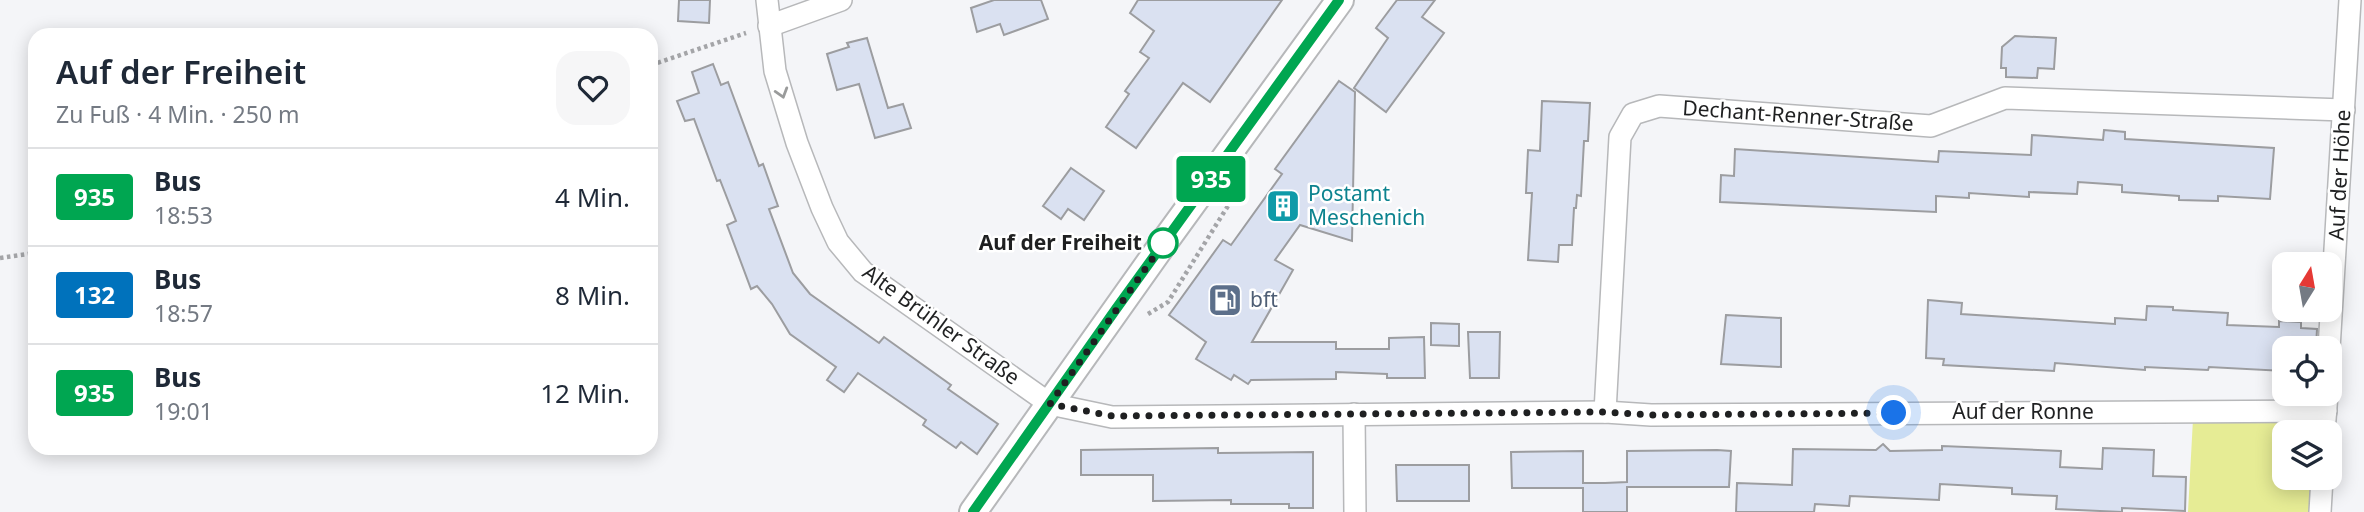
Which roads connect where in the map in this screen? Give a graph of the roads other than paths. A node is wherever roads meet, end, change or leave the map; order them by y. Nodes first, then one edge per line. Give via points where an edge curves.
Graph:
1 (767, 0) edge
2 (841, 0) edge
3 (1339, 0) edge
4 (2350, 0) edge
5 (769, 26) junction
6 (2344, 110) junction
7 (2330, 336) edge
8 (2272, 403) edge
9 (1050, 404) junction
10 (1605, 412) junction
11 (1354, 414) junction
12 (2321, 490) edge
13 (973, 512) edge
14 (1355, 512) edge
15 (2320, 512) edge

1 - 5 street, Alte Brühler Straße
2 - 5 street
3 - 9 street
4 - 6 street, Auf der Höhe
5 -> 9 street, Alte Brühler Straße via 775,71 797,143 838,242 863,272
6 - 7 street, Auf der Höhe
6 - 10 street, Dechant-Renner-Straße via 2005,98 1931,125 1659,106 1633,114 1620,137
8 - 10 street, Auf der Ronne via 1665,415
9 - 11 street, Auf der Ronne via 1112,416
9 - 13 street
10 - 11 street, Auf der Ronne
11 - 14 street
12 - 15 street

